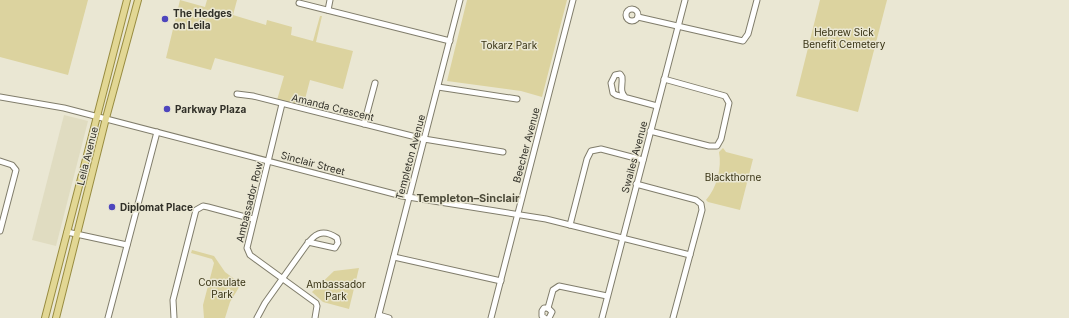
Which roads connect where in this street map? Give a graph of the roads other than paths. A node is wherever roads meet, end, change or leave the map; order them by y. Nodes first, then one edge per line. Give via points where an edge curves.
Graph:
1 (128, 0) edge
2 (138, 0) edge
3 (330, 0) edge
4 (460, 0) edge
5 (573, 0) edge
6 (684, 0) edge
7 (757, 0) edge
8 (299, 3) dead end
9 (328, 10) junction
10 (638, 17) dead end
11 (678, 26) junction
12 (450, 41) junction
13 (664, 79) junction
14 (376, 83) dead end
15 (438, 87) junction
16 (236, 94) dead end
17 (0, 97) edge
18 (625, 97) junction
19 (517, 98) dead end
20 (282, 104) junction
21 (657, 106) junction
22 (98, 116) junction
23 (106, 118) junction
24 (364, 124) junction
25 (650, 131) junction
26 (157, 132) junction
27 (424, 139) junction
28 (503, 152) dead end
29 (643, 160) junction
30 (0, 161) edge
31 (268, 161) junction
32 (636, 184) junction
33 (409, 197) junction
34 (518, 214) junction
35 (253, 219) junction
36 (570, 224) junction
37 (0, 231) edge
38 (67, 232) junction
39 (78, 234) junction
40 (622, 238) junction
41 (308, 242) junction
42 (127, 246) junction
43 (690, 255) junction
44 (394, 257) junction
45 (282, 280) junction
46 (500, 281) junction
47 (607, 296) junction
48 (548, 308) junction
49 (378, 317) edge
50 (45, 318) edge
51 (56, 318) edge
52 (108, 318) edge
53 (174, 318) edge
54 (257, 318) edge
55 (315, 318) edge
56 (389, 318) edge
57 (491, 318) edge
58 (545, 318) edge
59 (549, 318) edge
60 (602, 318) edge
61 (673, 318) edge

1 - 22 main road, Leila Avenue
2 - 23 main road, Leila Avenue
3 - 9 street
4 - 12 street, Templeton Avenue
5 - 34 street, Beecher Avenue
6 - 11 street, Swailes Avenue
7 - 11 street via 748,34 743,41
8 - 9 street
9 - 12 street
10 - 11 street
11 - 13 street, Swailes Avenue
12 - 15 street, Templeton Avenue
13 - 21 street, Swailes Avenue
13 - 25 street via 725,96 729,103 721,139 717,146 709,146
14 - 24 street
15 - 19 street
15 - 27 street, Templeton Avenue
16 - 20 street, Amanda Crescent
17 - 22 street, Sinclair Street
18 - 18 street via 622,93 622,77 620,74 615,75 611,90
18 - 21 street
20 - 24 street, Amanda Crescent
20 - 31 street, Ambassador Row
21 - 25 street, Swailes Avenue
22 - 23 street, Sinclair Street
22 - 38 main road, Leila Avenue
23 - 26 street, Sinclair Street
23 - 39 main road, Leila Avenue
24 - 27 street, Amanda Crescent
25 - 29 street, Swailes Avenue
26 - 31 street, Sinclair Street
26 - 42 street
27 - 28 street, Amanda Crescent
27 - 33 street, Templeton Avenue
29 - 32 street, Swailes Avenue
29 - 36 street via 601,148 591,150
30 - 37 street via 12,165 16,170
31 - 33 street, Sinclair Street
31 - 35 street, Ambassador Row
32 - 40 street, Swailes Avenue
32 - 43 street via 699,202 702,210
33 - 34 street, Sinclair Street
33 - 44 street, Templeton Avenue
34 - 36 street, Sinclair Street
34 - 46 street, Beecher Avenue
35 - 45 street, Ambassador Row via 248,251
35 - 53 street via 203,206 196,210 173,300
36 - 40 street, Sinclair Street
38 - 39 street
38 - 50 main road, Leila Avenue
39 - 42 street
39 - 51 main road, Leila Avenue
40 - 43 street, Sinclair Street
40 - 47 street, Swailes Avenue
41 - 41 street via 315,235 322,233 333,235 338,243 335,248
41 - 45 street
42 - 52 street
43 - 61 street
44 - 46 street
44 - 49 street, Templeton Avenue
45 - 54 street
45 - 55 street, Ambassador Row via 316,303
46 - 57 street, Beecher Avenue
47 - 48 street via 559,286 553,290
47 - 60 street, Swailes Avenue
48 - 58 street via 542,311
48 - 59 street via 552,312
49 - 56 street

